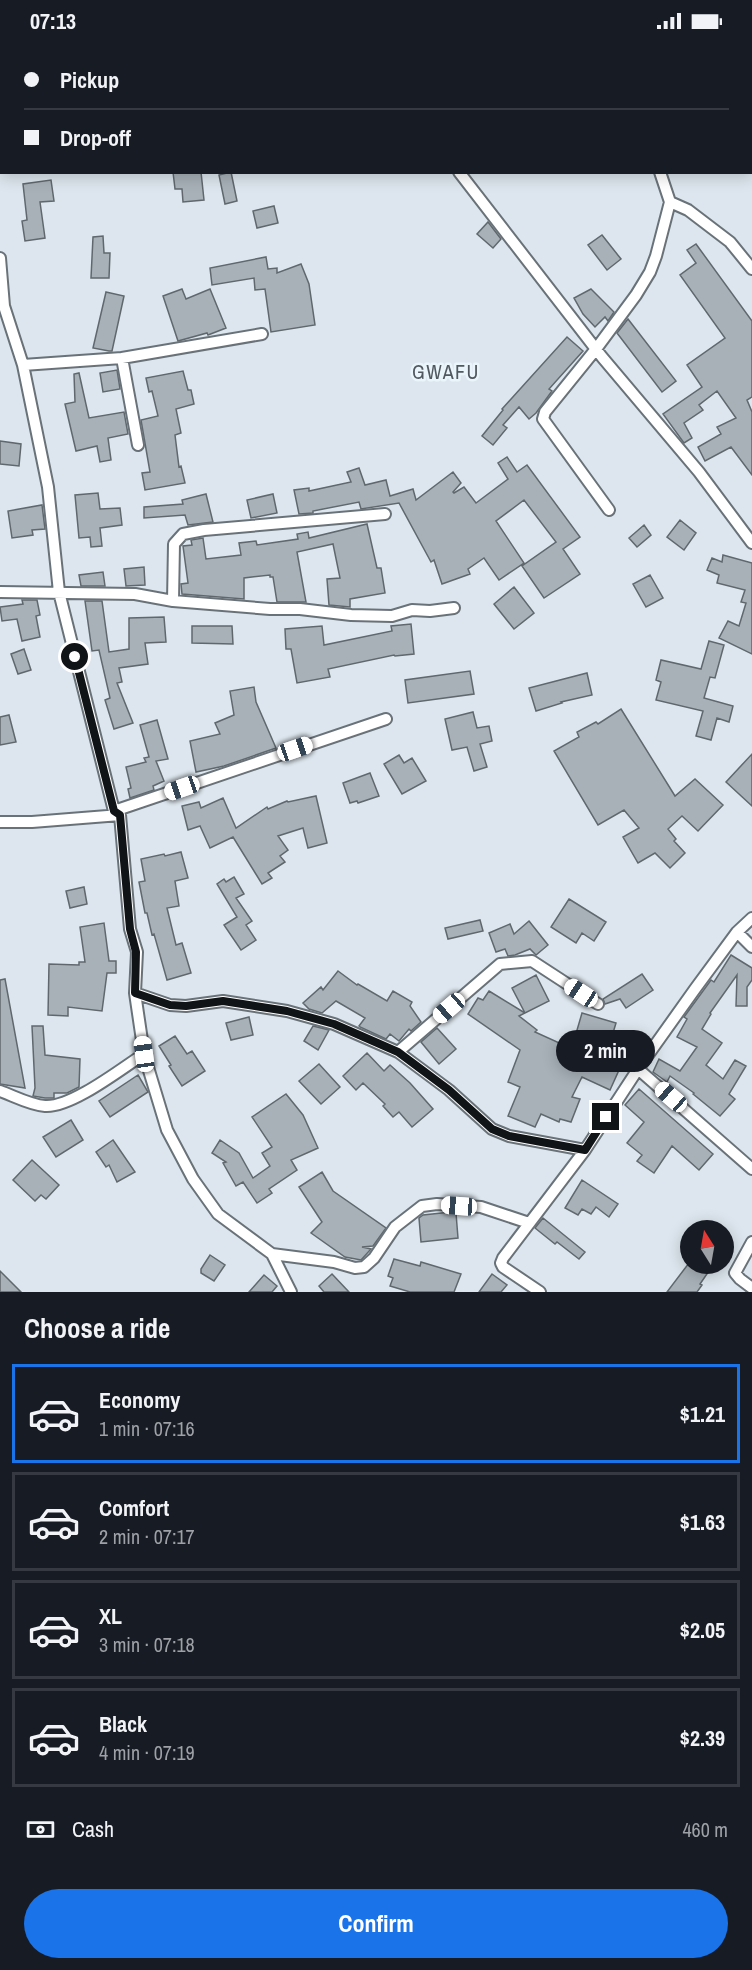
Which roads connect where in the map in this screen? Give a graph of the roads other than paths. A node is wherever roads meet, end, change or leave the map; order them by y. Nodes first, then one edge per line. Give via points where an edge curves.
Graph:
1 (461, 174) edge
2 (661, 174) edge
3 (670, 202) junction
4 (0, 258) edge
5 (752, 269) edge
6 (2, 306) edge
7 (262, 334) dead end
8 (596, 349) junction
9 (122, 358) junction
10 (23, 365) junction
11 (138, 445) dead end
12 (609, 510) dead end
13 (385, 514) dead end
14 (752, 543) edge
15 (58, 591) junction
16 (0, 592) edge
17 (173, 601) junction
18 (454, 608) dead end
19 (386, 719) dead end
20 (117, 813) junction
21 (0, 822) edge
22 (752, 918) edge
23 (737, 932) junction
24 (752, 947) edge
25 (135, 993) junction
26 (598, 1004) dead end
27 (398, 1052) junction
28 (144, 1054) junction
29 (638, 1069) junction
30 (0, 1091) edge
31 (585, 1150) junction
32 (752, 1169) edge
33 (529, 1223) junction
34 (752, 1242) edge
35 (272, 1254) junction
36 (752, 1288) edge
37 (291, 1292) edge
38 (540, 1292) edge

1 - 8 street
2 - 3 street
3 - 5 street via 688,210 730,242
3 - 8 street via 650,272
4 - 6 street
6 - 10 street
7 - 9 street
8 - 12 street via 543,419
8 - 14 street via 699,472
9 - 10 street
9 - 11 street
10 - 15 street via 48,487
13 - 17 street via 183,534 174,544
15 - 16 street
15 - 17 street via 135,594
15 - 20 street
17 - 18 street via 351,615 392,616 412,610
19 - 20 street
20 - 21 street
20 - 25 street via 136,952
22 - 23 street
23 - 24 street
23 - 29 street
25 - 27 street via 170,1005 223,1001 287,1011 334,1024
25 - 28 street
26 - 27 street via 532,961 500,964
27 - 31 street via 492,1129 509,1136
28 - 30 street via 79,1096 52,1106
28 - 35 street via 167,1130 193,1179 218,1214
29 - 31 street
29 - 32 street
31 - 33 street
33 - 35 street via 481,1207 437,1204 422,1206 395,1227 364,1267
33 - 38 street via 501,1263
34 - 36 street via 735,1273
35 - 37 street

